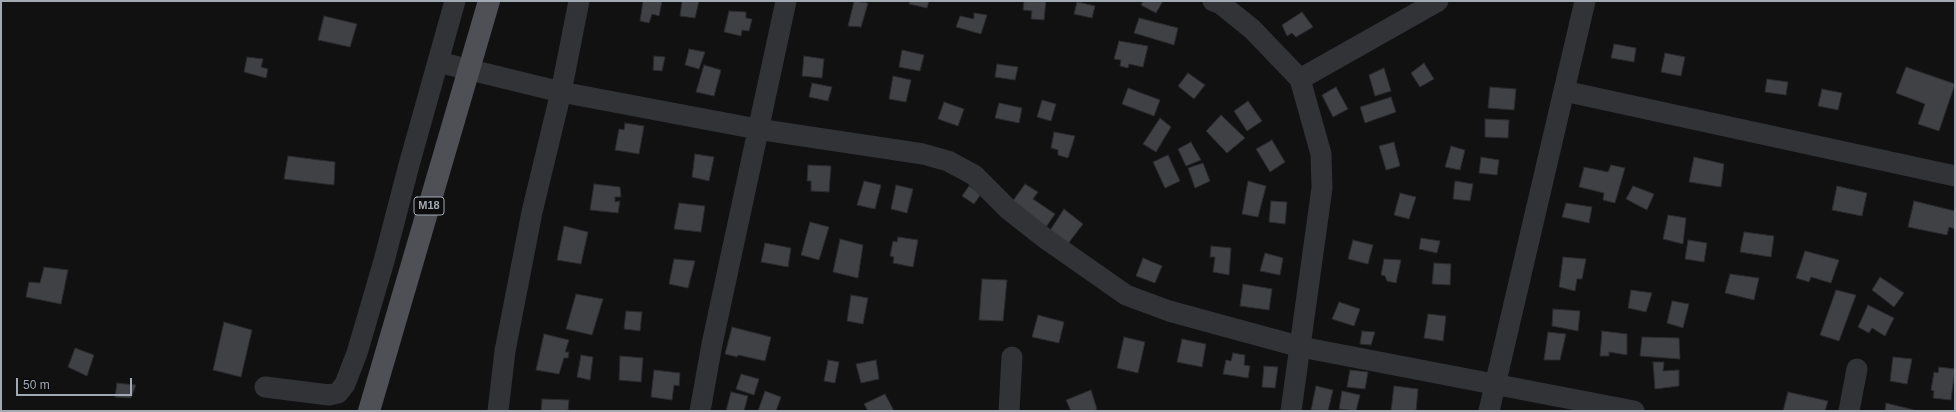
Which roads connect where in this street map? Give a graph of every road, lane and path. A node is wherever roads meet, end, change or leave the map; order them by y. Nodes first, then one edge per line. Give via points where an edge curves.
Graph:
1 (455, 1) edge
2 (489, 1) edge
3 (579, 1) edge
4 (786, 1) edge
5 (1213, 1) edge
6 (1438, 1) edge
7 (1584, 1) edge
8 (438, 62) junction
9 (469, 69) junction
10 (1300, 79) junction
11 (1564, 91) junction
12 (560, 92) junction
13 (757, 129) junction
14 (1955, 176) edge
15 (1301, 347) junction
16 (1012, 357) dead end
17 (1857, 369) dead end
18 (1495, 385) junction
19 (265, 387) dead end
20 (369, 411) edge
21 (498, 411) edge
22 (700, 411) edge
23 (1009, 411) edge
24 (1291, 411) edge
25 (1489, 411) edge
26 (1634, 411) edge
27 (1849, 411) edge

1 - 8 street
2 - 9 main road, M18
3 - 12 street
4 - 13 street
5 - 10 street via 1221,4 1252,29
6 - 10 street
7 - 11 street
8 - 9 street
8 - 19 street via 384,261 357,353 345,384 338,393 329,395
9 - 12 street
9 - 20 main road, M18
10 - 15 street via 1321,154 1322,188
11 - 14 street
11 - 18 street
12 - 13 street
12 - 21 street via 532,212 505,351
13 - 15 street via 923,154 948,161 974,175 1009,210 1126,295 1169,311
13 - 22 street
15 - 18 street
15 - 24 street
16 - 23 street
17 - 27 street
18 - 25 street
18 - 26 street

